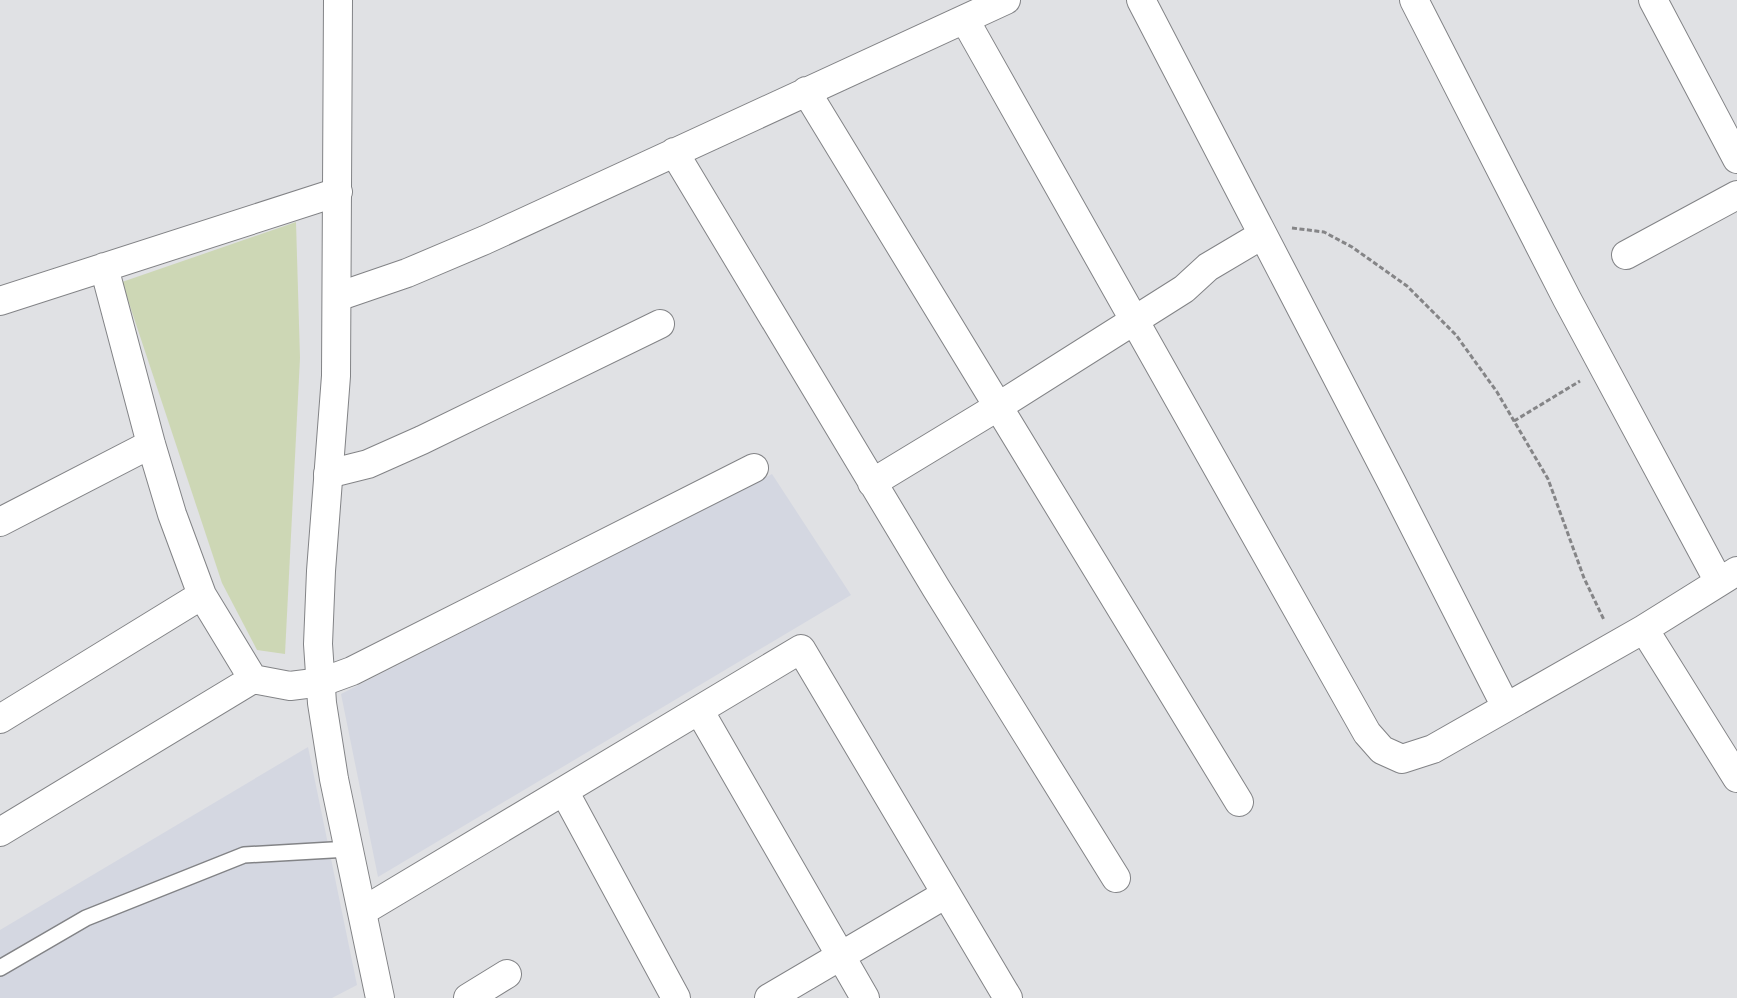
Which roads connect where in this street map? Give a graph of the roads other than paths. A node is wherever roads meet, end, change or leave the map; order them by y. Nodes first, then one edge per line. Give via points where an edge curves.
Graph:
1 (338, 0) edge
2 (1006, 0) edge
3 (1141, 0) edge
4 (1414, 0) edge
5 (1653, 0) edge
6 (965, 20) junction
7 (806, 91) junction
8 (674, 152) junction
9 (1737, 159) edge
10 (338, 192) junction
11 (1737, 195) edge
12 (1262, 234) junction
13 (1626, 254) dead end
14 (104, 267) junction
15 (337, 296) junction
16 (0, 301) edge
17 (1135, 320) junction
18 (660, 324) dead end
19 (999, 406) junction
20 (151, 444) junction
21 (754, 468) dead end
22 (328, 474) junction
23 (872, 483) junction
24 (0, 522) edge
25 (1728, 577) edge
26 (202, 595) junction
27 (1644, 629) junction
28 (253, 680) junction
29 (322, 682) junction
30 (1506, 707) junction
31 (699, 710) junction
32 (0, 719) edge
33 (1737, 778) edge
34 (564, 791) junction
35 (1239, 802) dead end
36 (0, 832) edge
37 (350, 849) junction
38 (1116, 878) dead end
39 (946, 894) junction
40 (363, 911) junction
41 (840, 956) junction
42 (0, 968) edge
43 (507, 974) dead end
44 (380, 998) edge
45 (468, 998) edge
46 (676, 998) edge
47 (769, 998) edge
48 (865, 998) edge
49 (1008, 998) edge

1 - 10 street
2 - 6 street
3 - 12 street
4 - 25 street via 1604,367
5 - 9 street
6 - 7 street
6 - 17 street
7 - 8 street
7 - 19 street
8 - 15 street via 476,244 406,273
8 - 23 street
10 - 14 street
10 - 15 street
11 - 13 street
12 - 17 street via 1208,267 1184,288
12 - 30 street
14 - 16 street
14 - 20 street
15 - 22 street via 336,376
17 - 19 street
17 - 30 street via 1367,733 1382,750 1402,759 1434,749
18 - 22 street via 422,440 368,464
19 - 23 street
19 - 35 street
20 - 24 street
20 - 26 street via 172,514
21 - 29 street via 352,671
22 - 29 street via 318,635
23 - 38 street
25 - 27 street
26 - 28 street
26 - 32 street
27 - 30 street
27 - 33 street
28 - 29 street via 290,686
28 - 36 street
29 - 37 street via 322,703 334,779
31 - 34 street
31 - 39 street via 800,650
31 - 41 street
34 - 40 street
34 - 46 street
37 - 40 street
37 - 42 lane via 244,855 86,918
39 - 41 street
39 - 49 street
40 - 44 street
41 - 47 street
41 - 48 street
43 - 45 street

